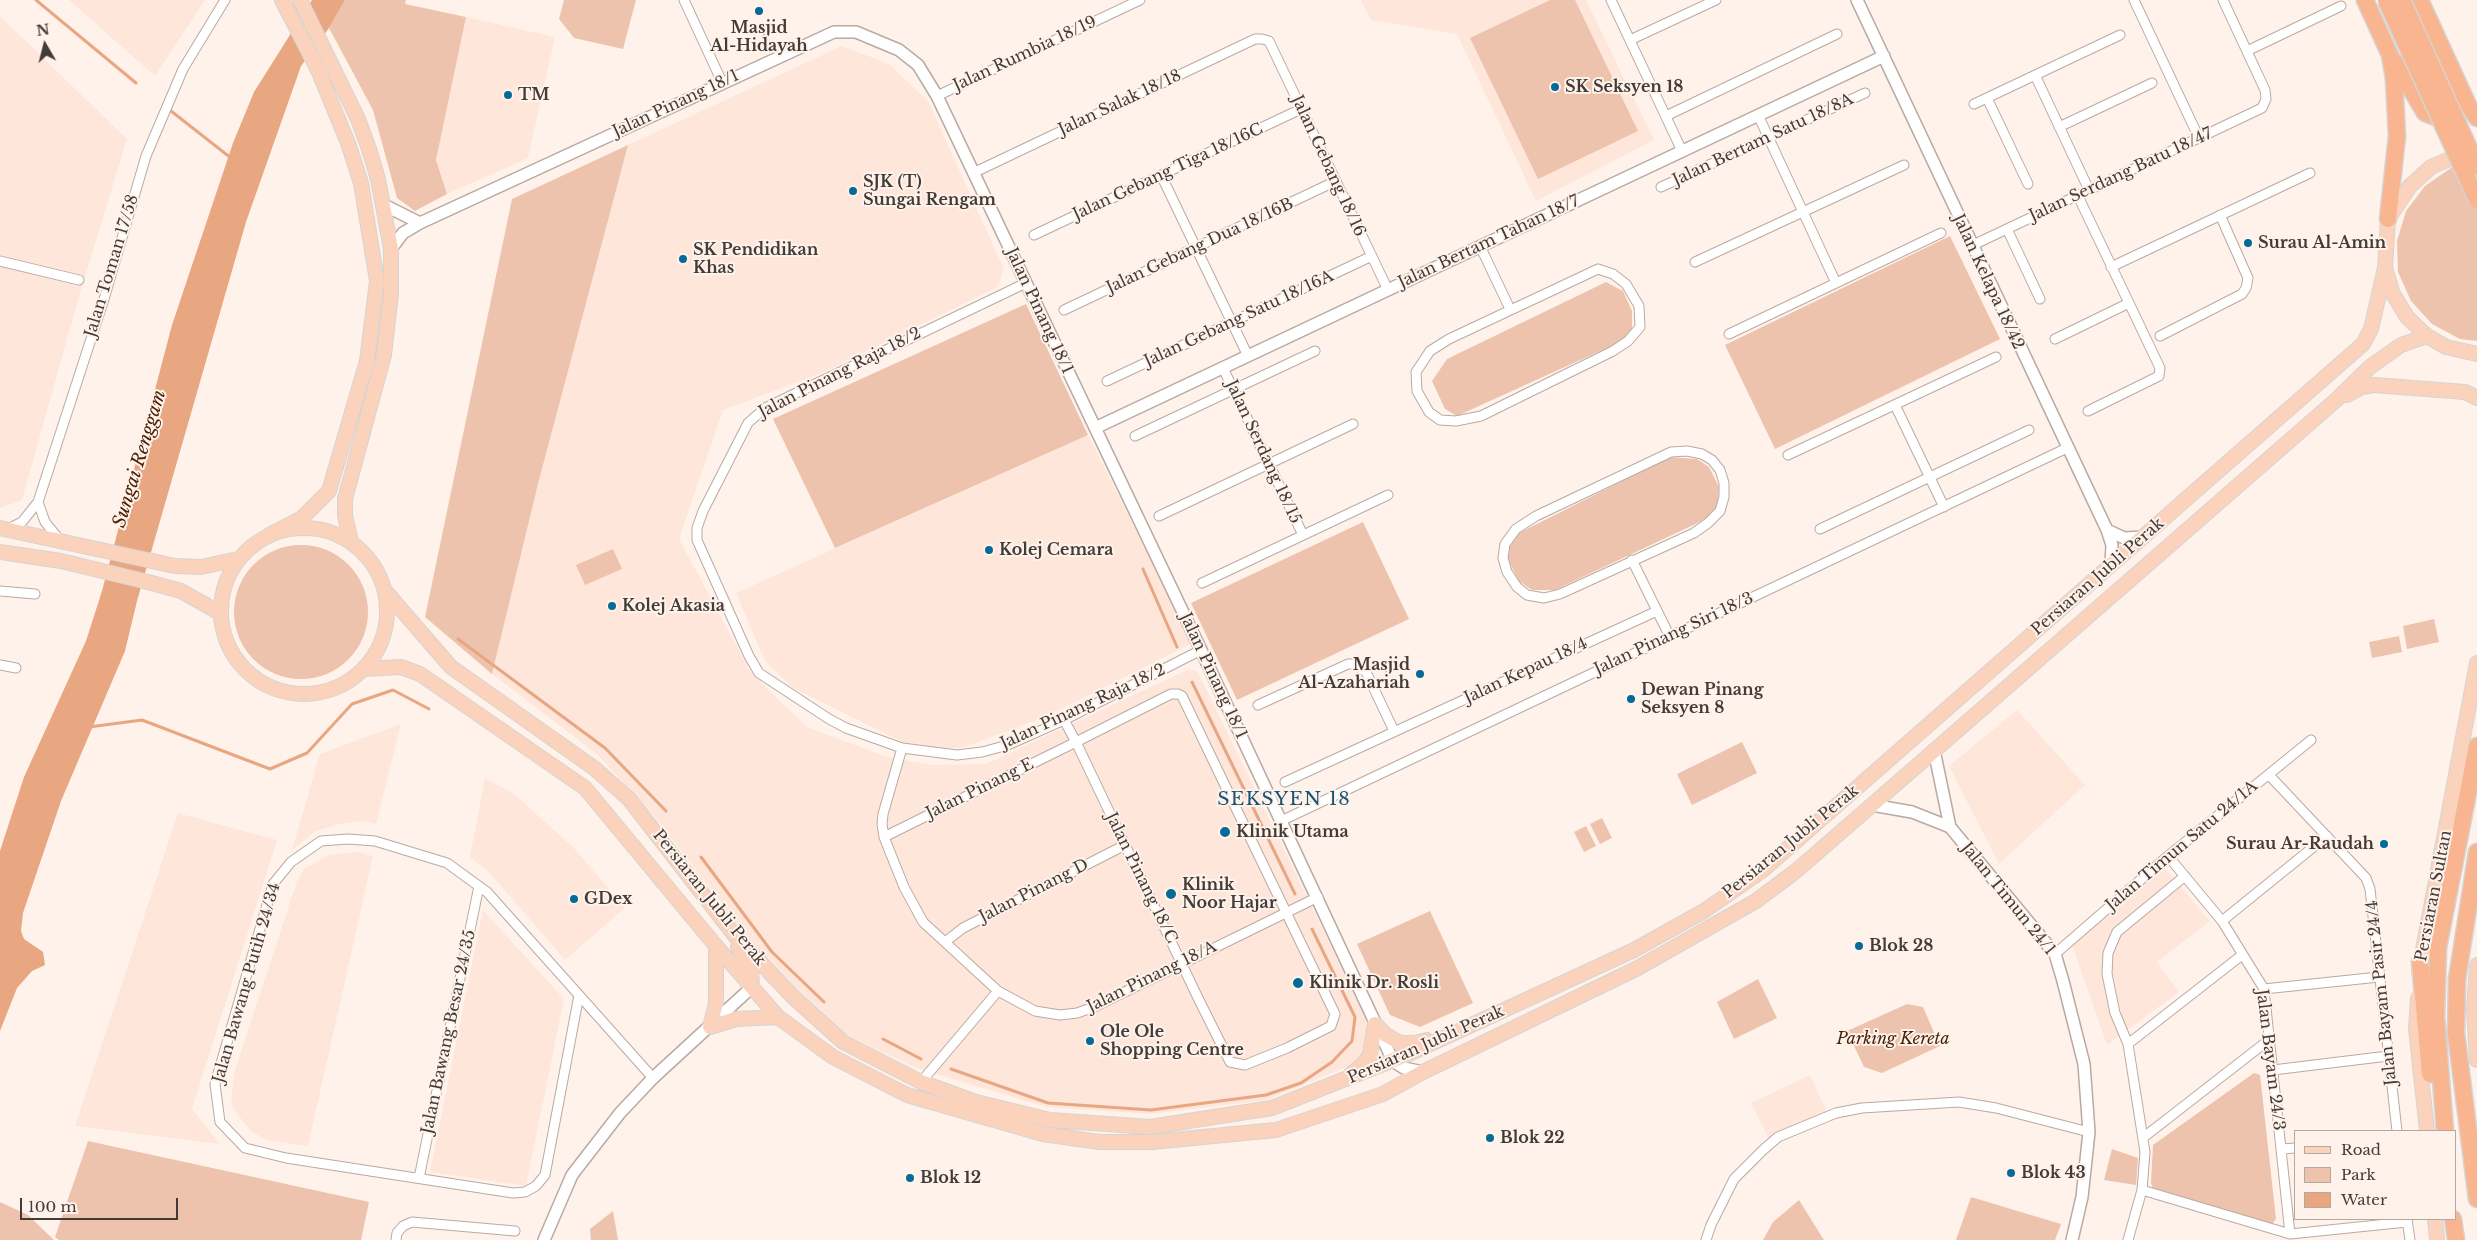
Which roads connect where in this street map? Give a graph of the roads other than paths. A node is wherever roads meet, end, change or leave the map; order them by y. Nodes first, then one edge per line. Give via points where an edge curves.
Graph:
1 (225, 0) edge
2 (282, 0) edge
3 (684, 0) edge
4 (1140, 0) edge
5 (1611, 0) edge
6 (1716, 0) edge
7 (1857, 0) edge
8 (2134, 0) edge
9 (2224, 0) edge
10 (2364, 0) edge
11 (2386, 0) edge
12 (2402, 0) edge
13 (301, 2) edge
14 (2422, 2) edge
15 (2341, 6) dead end
16 (1837, 34) dead end
17 (2120, 35) dead end
18 (1630, 40) junction
19 (1269, 41) joint
20 (2247, 51) junction
21 (2390, 55) junction
22 (1884, 56) junction
23 (2451, 67) junction
24 (2035, 75) junction
25 (722, 82) junction
26 (2152, 83) dead end
27 (1865, 93) dead end
28 (937, 96) junction
29 (1987, 98) junction
30 (2477, 98) edge
31 (1974, 104) dead end
32 (1301, 109) junction
33 (1758, 115) junction
34 (1666, 116) junction
35 (2477, 118) edge
36 (2059, 127) junction
37 (1769, 137) junction
38 (2199, 138) junction
39 (1682, 151) junction
40 (2477, 152) edge
41 (1904, 165) dead end
42 (2477, 166) edge
43 (973, 173) junction
44 (2310, 173) dead end
45 (1161, 175) junction
46 (1336, 182) junction
47 (2028, 184) dead end
48 (1661, 187) dead end
49 (2089, 190) junction
50 (2078, 196) junction
51 (2477, 200) edge
52 (382, 204) junction
53 (1804, 212) junction
54 (2220, 215) junction
55 (2388, 219) junction
56 (420, 223) junction
57 (2006, 229) junction
58 (1940, 233) dead end
59 (1034, 235) dead end
60 (1480, 246) junction
61 (1971, 246) junction
62 (1196, 248) junction
63 (391, 249) junction
64 (1372, 256) junction
65 (0, 261) edge
66 (1695, 262) dead end
67 (2111, 267) junction
68 (2385, 268) junction
69 (79, 280) dead end
70 (1026, 283) junction
71 (1836, 283) junction
72 (1388, 290) junction
73 (2040, 299) dead end
74 (2129, 303) junction
75 (1510, 309) junction
76 (1064, 310) dead end
77 (1232, 323) junction
78 (1729, 334) dead end
79 (2160, 336) dead end
80 (2427, 336) junction
81 (2055, 339) dead end
82 (1314, 351) dead end
83 (2472, 354) edge
84 (1248, 356) junction
85 (1996, 357) dead end
86 (2477, 364) edge
87 (1223, 368) junction
88 (1107, 381) dead end
89 (1234, 390) junction
90 (2477, 398) edge
91 (2335, 401) junction
92 (1895, 405) junction
93 (2088, 411) dead end
94 (1353, 424) dead end
95 (1095, 428) junction
96 (2029, 430) dead end
97 (1135, 436) dead end
98 (2067, 448) junction
99 (1788, 455) dead end
100 (1269, 464) junction
101 (1930, 477) junction
102 (1388, 495) dead end
103 (38, 502) junction
104 (1944, 507) junction
105 (1159, 516) dead end
106 (4, 528) edge
107 (1820, 529) dead end
108 (2107, 530) junction
109 (269, 535) junction
110 (1303, 535) junction
111 (2144, 537) junction
112 (58, 539) junction
113 (350, 541) junction
114 (0, 552) edge
115 (238, 559) junction
116 (1632, 560) junction
117 (2111, 565) junction
118 (1202, 583) dead end
119 (0, 591) edge
120 (386, 592) junction
121 (35, 594) dead end
122 (1657, 611) junction
123 (220, 613) junction
124 (1670, 636) junction
125 (1201, 650) junction
126 (2477, 663) edge
127 (0, 665) edge
128 (16, 668) dead end
129 (364, 669) junction
130 (1258, 705) dead end
131 (1064, 720) junction
132 (1394, 732) junction
133 (2310, 740) dead end
134 (1076, 742) junction
135 (2477, 746) edge
136 (902, 748) junction
137 (1934, 750) junction
138 (2269, 774) junction
139 (1285, 782) dead end
140 (1872, 805) junction
141 (1281, 820) junction
142 (1950, 827) junction
143 (2327, 836) junction
144 (884, 837) junction
145 (1125, 845) junction
146 (2477, 852) edge
147 (2168, 856) junction
148 (2185, 876) junction
149 (479, 886) junction
150 (1318, 897) junction
151 (1286, 912) junction
152 (2222, 922) junction
153 (736, 936) junction
154 (946, 942) junction
155 (716, 946) junction
156 (2055, 954) junction
157 (2242, 954) junction
158 (1182, 962) junction
159 (2420, 962) junction
160 (2477, 965) edge
161 (2379, 977) junction
162 (752, 987) junction
163 (2264, 989) junction
164 (998, 991) junction
165 (579, 995) junction
166 (778, 1017) junction
167 (1375, 1024) junction
168 (710, 1028) junction
169 (1452, 1034) junction
170 (2270, 1039) junction
171 (2128, 1044) junction
172 (2388, 1056) junction
173 (2477, 1060) edge
174 (1393, 1061) junction
175 (2273, 1070) junction
176 (1423, 1072) junction
177 (653, 1078) junction
178 (922, 1082) junction
179 (1331, 1086) junction
180 (2397, 1130) edge
181 (2427, 1130) edge
182 (2438, 1130) edge
183 (2445, 1130) edge
184 (2089, 1132) junction
185 (2144, 1138) junction
186 (2294, 1148) edge
187 (2282, 1149) junction
188 (419, 1178) junction
189 (2142, 1190) junction
190 (2477, 1199) edge
191 (2435, 1220) edge
192 (2453, 1220) edge
193 (2407, 1221) edge
194 (515, 1231) dead end
195 (2290, 1234) junction
196 (396, 1240) edge
197 (544, 1240) edge
198 (1706, 1240) edge
199 (2072, 1240) edge
200 (2128, 1240) edge
201 (2410, 1240) edge
202 (2437, 1240) edge
203 (2456, 1240) edge

1 - 103 street, Jalan Toman 17/58 via 183,69 146,156 104,299
2 - 109 main road via 318,70 348,143 361,183 377,281 367,360 329,492 302,518
3 - 25 street
4 - 28 street, Jalan Rumbia 18/19
5 - 18 street
6 - 18 street
7 - 22 street, Jalan Kelapa 18/42
8 - 38 street
9 - 20 street
10 - 21 highway
11 - 51 highway, bridge
12 - 42 highway, bridge
13 - 52 main road via 369,149
14 - 23 highway
14 - 30 highway
15 - 20 street
16 - 34 street
17 - 24 street
18 - 34 street
19 - 32 street, Jalan Gebang 18/16
19 - 43 street, Jalan Salak 18/18 via 1255,39
20 - 38 street, Jalan Serdang Batu 18/47 via 2265,90 2262,108
21 - 23 highway via 2425,113 2436,117 2450,114 2457,102
21 - 55 highway via 2396,94 2397,136
22 - 33 street, Jalan Bertam Tahan 18/7
22 - 61 street, Jalan Kelapa 18/42
23 - 35 highway
24 - 29 street
24 - 36 street
25 - 28 street, Jalan Pinang 18/1 via 813,40 844,31 856,32 899,50 918,65
25 - 56 street, Jalan Pinang 18/1
26 - 36 street
27 - 37 street, Jalan Bertam Satu 18/8A
28 - 43 street, Jalan Pinang 18/1
29 - 31 street
29 - 47 street
32 - 45 street, Jalan Gebang Tiga 18/16C
32 - 46 street, Jalan Gebang 18/16
33 - 37 street
33 - 39 street, Jalan Bertam Tahan 18/7
34 - 39 street
36 - 49 street
37 - 48 street, Jalan Bertam Satu 18/8A
37 - 53 street
38 - 49 street, Jalan Serdang Batu 18/47
39 - 60 street, Jalan Bertam Tahan 18/7
40 - 55 main road via 2431,167 2410,186
41 - 53 street
43 - 70 street, Jalan Pinang 18/1
44 - 54 street
45 - 59 street, Jalan Gebang Tiga 18/16C
45 - 62 street
46 - 62 street, Jalan Gebang Dua 18/16B
46 - 64 street, Jalan Gebang 18/16
49 - 50 street, Jalan Serdang Batu 18/47
50 - 57 street, Jalan Serdang Batu 18/47
50 - 67 street
52 - 56 street
52 - 63 main road
53 - 66 street
53 - 71 street
54 - 67 street
54 - 79 street via 2248,278 2242,294
55 - 68 main road
56 - 63 street, Jalan Pinang 18/1 via 403,232
57 - 61 street, Jalan Serdang Batu 18/47
57 - 73 street
58 - 71 street
60 - 72 street, Jalan Bertam Tahan 18/7
60 - 75 street
61 - 98 street, Jalan Kelapa 18/42
62 - 76 street, Jalan Gebang Dua 18/16B
62 - 77 street
63 - 113 main road via 391,293 384,354 345,499
64 - 72 street, Jalan Gebang 18/16
64 - 77 street, Jalan Gebang Satu 18/16A
65 - 69 street
67 - 74 street
68 - 80 main road via 2402,310
68 - 111 main road, Persiaran Jubli Perak via 2371,329 2363,344
70 - 95 street, Jalan Pinang 18/1
70 - 136 street, Jalan Pinang Raja 18/2 via 765,408 753,417 697,528 698,540 759,673 829,719
71 - 78 street
72 - 84 street, Jalan Bertam Tahan 18/7
74 - 81 street
74 - 93 street via 2160,368 2159,376
75 - 75 street via 1598,269 1613,274 1626,284 1640,306 1640,327 1628,341 1612,351 1481,416 1456,421 1440,420 1429,412 1417,391 1416,372 1430,351
77 - 84 street
77 - 88 street, Jalan Gebang Satu 18/16A
80 - 83 main road via 2446,347
80 - 91 main road, Persiaran Jubli Perak via 2400,345
82 - 89 street
83 - 86 main road
84 - 87 street, Jalan Bertam Tahan 18/7
85 - 92 street
87 - 89 street, Jalan Serdang 18/15
87 - 95 street, Jalan Bertam Tahan 18/7
89 - 97 street
89 - 100 street, Jalan Serdang 18/15
90 - 91 main road via 2465,392 2374,385 2362,387
91 - 137 main road, Persiaran Jubli Perak
92 - 99 street
92 - 101 street
94 - 100 street
95 - 125 street, Jalan Pinang 18/1
96 - 101 street
98 - 104 street, Jalan Pinang Siri 18/3
98 - 108 street, Jalan Kelapa 18/42
100 - 105 street
100 - 110 street, Jalan Serdang 18/15
101 - 104 street
101 - 107 street
102 - 110 street
103 - 106 street via 22,522
103 - 112 street via 45,522
104 - 124 street, Jalan Pinang Siri 18/3
106 - 112 main road
108 - 111 street via 2124,538
108 - 117 street, Jalan Kelapa 18/42 via 2112,545
109 - 113 main road via 289,529 310,528 331,532
109 - 115 main road
110 - 118 street
111 - 117 main road, Persiaran Jubli Perak
112 - 115 main road via 150,562 201,567
113 - 120 main road via 378,572
114 - 123 main road via 61,561 181,591
115 - 123 main road via 224,584
116 - 116 street via 1560,594 1544,598 1527,595 1517,587 1502,558 1505,544 1516,529 1531,519 1671,452 1702,454 1712,460 1724,483 1720,511 1694,533
116 - 122 street
117 - 169 main road, Persiaran Jubli Perak via 1812,828 1735,890 1634,950
119 - 121 street
120 - 129 main road via 388,619 380,646
120 - 153 main road, Persiaran Jubli Perak via 451,667 594,768 629,799
122 - 124 street
122 - 132 street, Jalan Kepau 18/4
123 - 129 main road via 225,640 239,664 261,683 287,693 315,694 342,686
124 - 141 street, Jalan Pinang Siri 18/3
125 - 131 street, Jalan Pinang Raja 18/2
125 - 141 street, Jalan Pinang 18/1
126 - 159 main road, Persiaran Sultan
127 - 128 street
129 - 155 main road, Persiaran Jubli Perak via 402,667 420,674 585,788
130 - 132 street via 1348,664 1355,664 1366,672
131 - 134 street, Jalan Pinang 18/C
131 - 136 street, Jalan Pinang Raja 18/2 via 1008,745 982,752 957,755
132 - 139 street, Jalan Kepau 18/4
133 - 138 street, Jalan Timun Satu 24/1A
134 - 144 street, Jalan Pinang E
134 - 145 street, Jalan Pinang 18/C
134 - 151 street, Jalan Pinang E via 1172,694 1182,696
135 - 183 highway via 2438,948 2436,1016
136 - 144 street, Jalan Pinang 18/A via 882,814
137 - 140 main road, Persiaran Jubli Perak
137 - 142 street
138 - 143 street, Jalan Bayam Pasir 24/4
138 - 147 street, Jalan Timun Satu 24/1A
140 - 142 street via 1912,812
140 - 176 main road, Persiaran Jubli Perak via 1796,871 1733,915 1636,969
141 - 150 street, Jalan Pinang 18/1
142 - 156 street, Jalan Timun 24/1
143 - 152 street
143 - 161 street, Jalan Bayam Pasir 24/4 via 2366,878 2370,889
144 - 154 street, Jalan Pinang 18/A via 898,874 923,922
145 - 154 street, Jalan Pinang D via 963,928
145 - 158 street, Jalan Pinang 18/C
146 - 190 highway via 2457,979 2456,1032
147 - 148 street, Jalan Bayam 24/3
147 - 156 street, Jalan Timun Satu 24/1A
148 - 152 street, Jalan Bayam 24/3
148 - 171 street via 2117,932 2108,954 2107,974 2115,1013
149 - 165 street, Jalan Bawang Putih 24/34
149 - 188 street, Jalan Bawang Besar 24/35
149 - 188 street, Jalan Bawang Putih 24/34 via 447,863 375,842 348,839 321,842 300,854 274,884 215,1084 220,1122 245,1148 286,1158
150 - 151 street, Jalan Pinang 18/A
150 - 167 street, Jalan Pinang 18/1
151 - 158 street, Jalan Pinang 18/A
151 - 158 street, Jalan Pinang 18/C via 1335,1014 1331,1026 1287,1048 1245,1065 1230,1062
152 - 157 street, Jalan Bayam 24/3
153 - 162 main road via 738,947 751,969
153 - 178 main road, Persiaran Jubli Perak via 793,997 843,1042
154 - 164 street, Jalan Pinang 18/A
155 - 162 main road, Persiaran Jubli Perak
155 - 168 main road via 716,1003
156 - 184 street, Jalan Timun 24/1 via 2084,1064
157 - 163 street, Jalan Bayam 24/3
157 - 171 street
158 - 164 street, Jalan Pinang 18/A via 1077,1013 1060,1015 1035,1011
159 - 181 main road, Persiaran Sultan via 2416,1029
159 - 182 highway
160 - 173 main road via 2474,1010
161 - 163 street
161 - 172 street, Jalan Bayam Pasir 24/4
162 - 166 main road, Persiaran Jubli Perak
162 - 168 street
163 - 170 street, Jalan Bayam 24/3
164 - 178 street
165 - 177 street, Jalan Bawang Putih 24/34
165 - 188 street, Jalan Bawang Putih 24/34 via 545,1175 536,1186 526,1192 513,1193
166 - 168 main road via 736,1019
166 - 176 main road, Persiaran Jubli Perak via 832,1057 908,1095 1043,1134 1099,1142 1152,1142 1276,1130 1383,1094
167 - 169 main road via 1395,1041 1405,1044
167 - 174 street, Jalan Pinang 18/1
167 - 179 main road via 1370,1055 1356,1070
168 - 177 street
169 - 174 main road, Persiaran Jubli Perak
170 - 175 street, Jalan Bayam 24/3
170 - 185 street
171 - 185 street
172 - 175 street
172 - 180 street, Jalan Bayam Pasir 24/4
174 - 176 street via 1404,1068
174 - 179 main road, Persiaran Jubli Perak
175 - 187 street, Jalan Bayam 24/3
177 - 197 street via 620,1112 572,1175
178 - 179 main road, Persiaran Jubli Perak via 976,1102 1050,1120 1150,1126 1272,1108
184 - 198 street via 1959,1102 1862,1108 1836,1113 1778,1137 1763,1150 1734,1179 1710,1225
184 - 199 street, Jalan Timun 24/1 via 2082,1197
185 - 189 street
186 - 187 street
187 - 195 street, Jalan Bayam 24/3
189 - 195 street
189 - 200 street
191 - 202 main road
192 - 203 highway
193 - 195 street
193 - 201 street
194 - 196 street via 412,1222 402,1226

